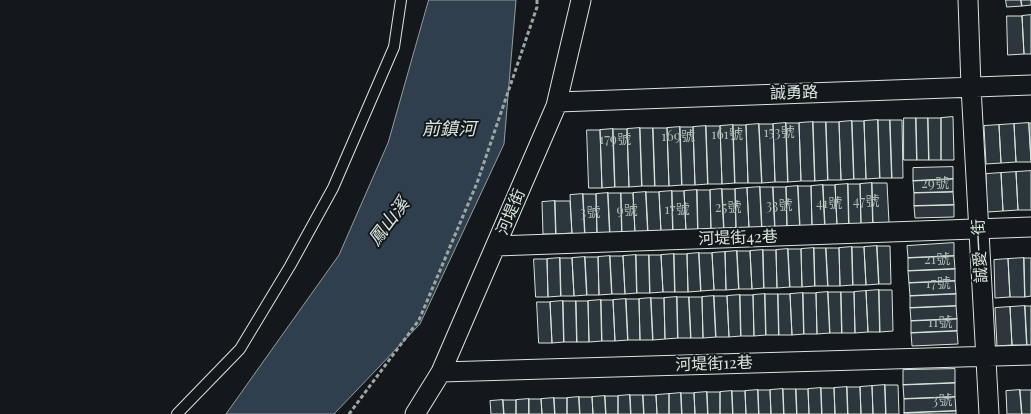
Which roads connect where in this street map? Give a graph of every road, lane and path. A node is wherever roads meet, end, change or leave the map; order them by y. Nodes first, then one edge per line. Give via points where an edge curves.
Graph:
1 (400, 0) edge
2 (537, 0) edge
3 (581, 0) edge
4 (968, 0) edge
5 (1031, 85) edge
6 (971, 87) junction
7 (558, 102) junction
8 (1031, 228) edge
9 (979, 229) junction
10 (496, 246) junction
11 (1031, 355) edge
12 (986, 356) junction
13 (442, 372) junction
14 (177, 414) edge
15 (349, 414) edge
16 (415, 414) edge
17 (989, 414) edge

1 - 14 lane via 394,47 333,188 240,349
2 - 15 path via 477,183 419,320
3 - 7 street, 河堤街
4 - 6 street, 誠愛一街
5 - 6 street, 誠勇路
6 - 7 street, 誠勇路
6 - 9 street, 誠愛一街
7 - 10 street, 河堤街
8 - 9 street, 河堤街42巷
9 - 10 street, 河堤街42巷
9 - 12 street, 誠愛一街
10 - 13 street, 河堤街
11 - 12 street, 河堤街12巷
12 - 13 street, 河堤街12巷
12 - 17 street, 誠愛一街
13 - 16 street, 河堤街

